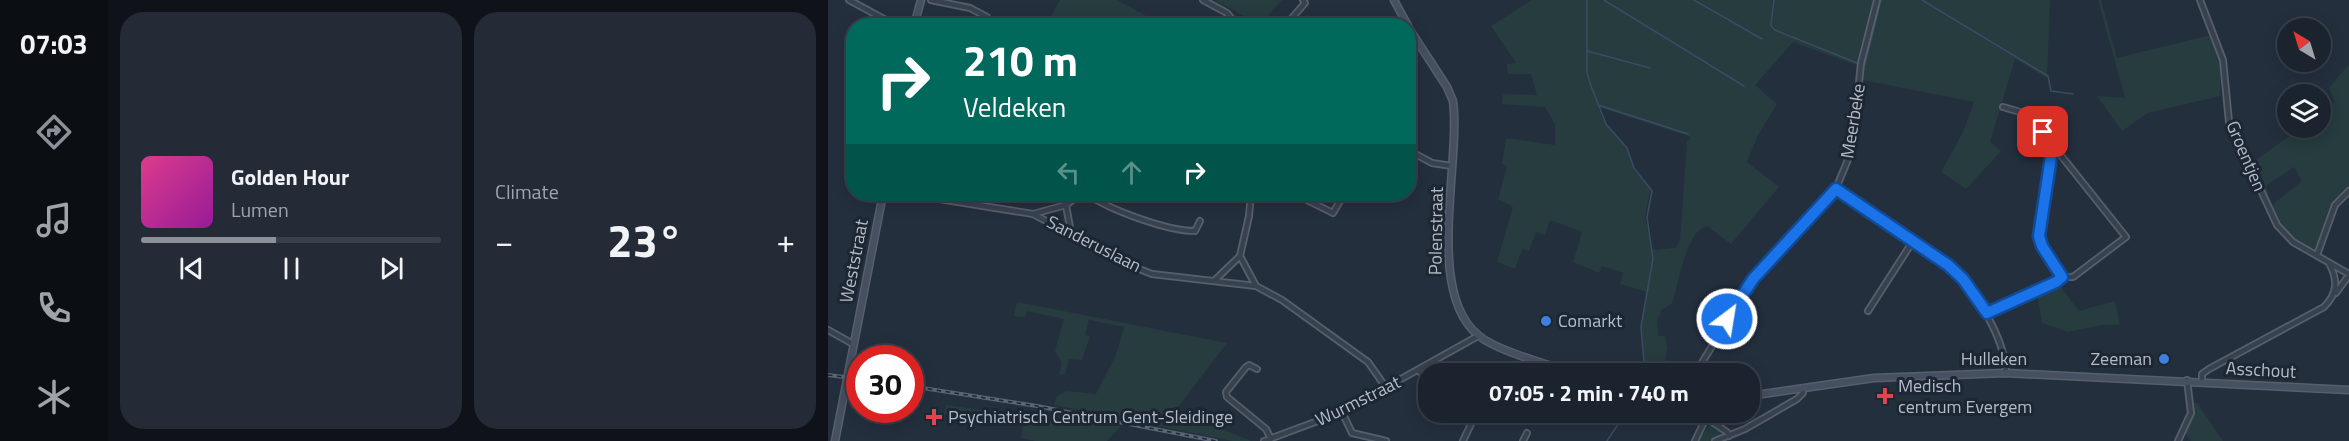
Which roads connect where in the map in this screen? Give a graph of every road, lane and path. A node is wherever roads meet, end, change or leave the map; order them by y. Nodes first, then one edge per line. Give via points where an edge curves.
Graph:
1 (849, 0) edge
2 (921, 0) edge
3 (931, 0) edge
4 (1203, 0) edge
5 (1303, 0) edge
6 (1394, 0) edge
7 (1877, 0) edge
8 (2200, 0) edge
9 (882, 18) edge
10 (916, 18) edge
11 (987, 18) edge
12 (1231, 18) edge
13 (1292, 18) edge
14 (1404, 18) edge
15 (1416, 39) edge
16 (2002, 107) dead end
17 (2029, 121) junction
18 (2042, 139) junction
19 (2052, 150) junction
20 (1416, 154) edge
21 (1452, 166) junction
22 (1836, 189) junction
23 (2349, 191) edge
24 (882, 201) edge
25 (952, 201) edge
26 (1071, 201) edge
27 (1101, 201) edge
28 (1250, 201) edge
29 (1309, 201) edge
30 (1340, 201) edge
31 (1066, 205) junction
32 (1033, 214) junction
33 (1200, 221) dead end
34 (1071, 233) junction
35 (1913, 241) junction
36 (2316, 255) junction
37 (1240, 256) junction
38 (2329, 263) junction
39 (2349, 274) edge
40 (2062, 277) junction
41 (1215, 280) junction
42 (1256, 286) junction
43 (2333, 297) junction
44 (1868, 311) dead end
45 (1987, 313) junction
46 (828, 330) edge
47 (1479, 336) junction
48 (853, 344) junction
49 (1431, 363) edge
50 (1548, 363) edge
51 (1702, 363) edge
52 (1257, 369) dead end
53 (1418, 371) edge
54 (2006, 373) junction
55 (2187, 380) junction
56 (2202, 381) junction
57 (1802, 388) junction
58 (1387, 389) junction
59 (2349, 390) edge
60 (1760, 394) edge
61 (1342, 412) junction
62 (1472, 423) edge
63 (1701, 423) edge
64 (1715, 423) edge
65 (1527, 432) dead end
66 (1729, 436) junction
67 (1271, 439) junction
68 (835, 441) edge
69 (1264, 441) edge
70 (1386, 441) edge
71 (1463, 441) edge
72 (1523, 441) edge
73 (1695, 441) edge
74 (1715, 441) edge
75 (2178, 441) edge

1 - 9 street
2 - 10 main road
3 - 11 street via 970,8
4 - 12 street
5 - 13 street via 1305,3
6 - 14 main road, Polenstraat
7 - 22 street, Meerbeke via 1861,63 1852,150
8 - 36 street, Groentjen via 2223,60 2229,122 2285,235
15 - 21 main road, Polenstraat via 1453,101
16 - 17 street via 2020,112
17 - 18 street via 2040,121
17 - 18 street via 2028,135
18 - 19 street
19 - 40 street via 2039,236
19 - 40 street via 2059,153 2126,237 2073,277
20 - 21 street via 1432,163
21 - 47 main road, Polenstraat via 1450,285
22 - 35 street
22 - 51 street, Meerbeke via 1753,279
23 - 36 street via 2335,205
24 - 48 main road, Weststraat
25 - 32 street, Sanderuslaan
26 - 31 street
27 - 33 street via 1170,226 1195,231
28 - 37 street
29 - 30 street via 1333,213
31 - 32 street
31 - 34 street
32 - 34 street, Sanderuslaan
34 - 41 street, Sanderuslaan via 1152,274
35 - 44 street
35 - 45 street via 1963,279
36 - 38 street, Groentjen
37 - 41 street
37 - 42 street
38 - 39 street, Groentjen
38 - 43 street via 2336,284
39 - 43 street
40 - 45 street
41 - 42 street, Sanderuslaan
42 - 58 street, Sanderuslaan via 1282,300 1368,362
43 - 56 street via 2318,311 2202,374
45 - 54 street
46 - 48 street
47 - 49 street, Wurmstraat
47 - 50 main road
48 - 68 main road, Weststraat
52 - 67 street via 1246,367 1226,392 1227,397 1263,426
53 - 58 street, Wurmstraat
54 - 55 main road, Hulleken
54 - 57 main road, Hulleken via 1874,378
55 - 56 main road, Asschout
55 - 75 street via 2191,413
56 - 59 main road, Asschout
57 - 60 main road, Hulleken
57 - 66 street via 1797,399
58 - 61 street, Wurmstraat
61 - 67 street, Wurmstraat
61 - 70 street via 1352,433
62 - 71 street
63 - 73 street
64 - 66 street
65 - 72 street
66 - 74 street
67 - 69 street, Wurmstraat

